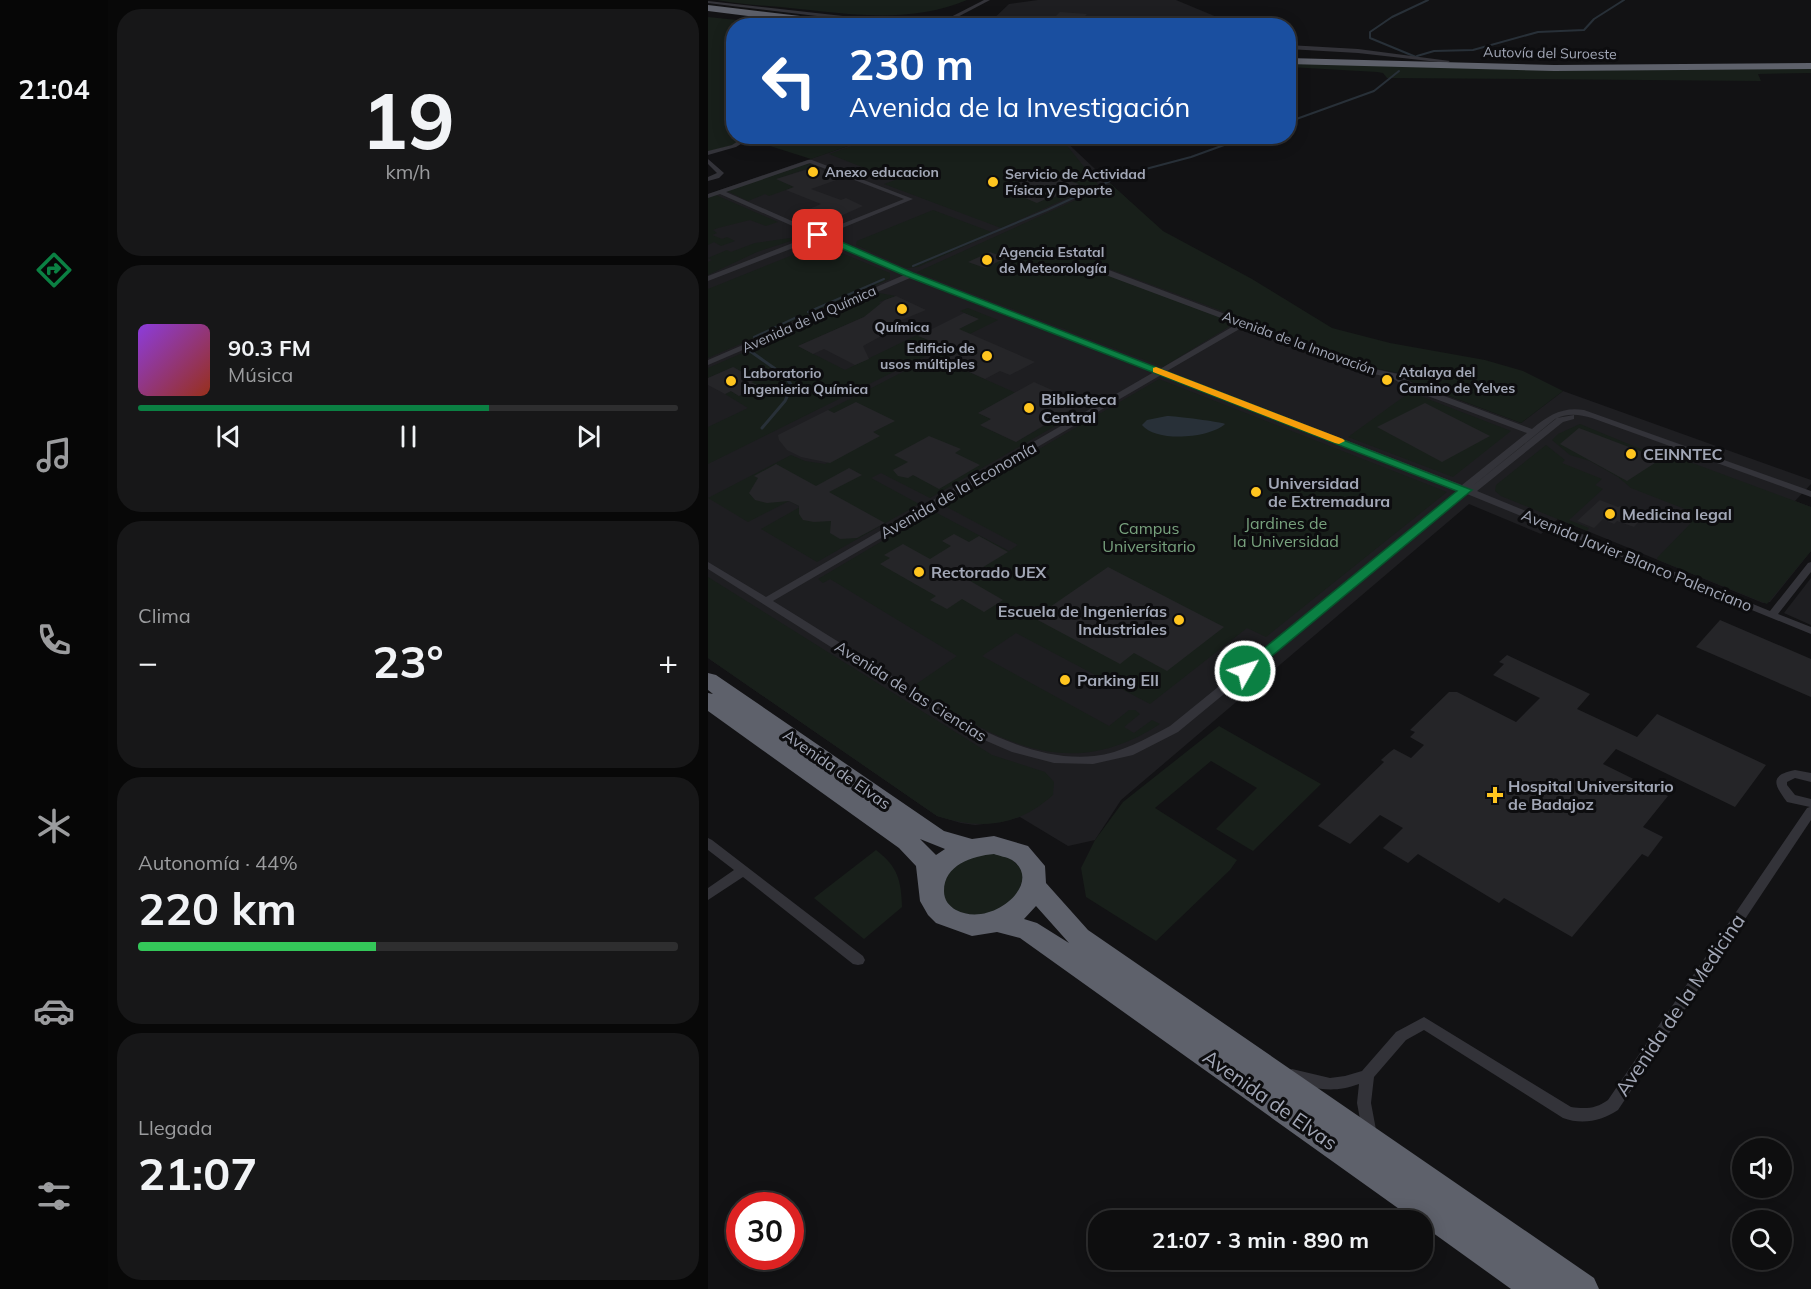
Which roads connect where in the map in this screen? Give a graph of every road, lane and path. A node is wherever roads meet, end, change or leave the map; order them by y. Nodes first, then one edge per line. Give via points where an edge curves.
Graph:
1 (987, 0) edge
2 (708, 2) edge
3 (708, 8) edge
4 (708, 13) edge
5 (748, 18) edge
6 (792, 18) edge
7 (852, 18) edge
8 (952, 18) edge
9 (1296, 47) edge
10 (1296, 56) edge
11 (1296, 61) edge
12 (1447, 61) junction
13 (1811, 61) edge
14 (1811, 66) edge
15 (738, 144) edge
16 (708, 153) edge
17 (708, 161) edge
18 (708, 179) edge
19 (720, 192) junction
20 (708, 196) edge
21 (818, 235) junction
22 (1098, 269) dead end
23 (910, 274) junction
24 (708, 279) edge
25 (1244, 324) junction
26 (708, 363) edge
27 (1161, 372) junction
28 (1533, 432) junction
29 (1467, 490) junction
30 (1811, 494) edge
31 (1811, 501) edge
32 (708, 565) edge
33 (1811, 566) edge
34 (766, 601) junction
35 (1772, 615) junction
36 (1811, 631) edge
37 (708, 680) edge
38 (708, 700) edge
39 (1811, 778) edge
40 (1811, 803) edge
41 (1811, 810) edge
42 (708, 843) edge
43 (970, 848) junction
44 (743, 870) junction
45 (932, 881) junction
46 (1035, 887) junction
47 (708, 895) edge
48 (997, 922) junction
49 (858, 960) dead end
50 (1260, 1064) junction
51 (1368, 1075) junction
52 (1371, 1141) junction
53 (1538, 1289) edge
54 (1583, 1289) edge

1 - 8 street
2 - 7 street
3 - 6 highway
4 - 5 highway
9 - 12 street
10 - 12 highway, Autovía del Suroeste
11 - 14 highway, Autovía del Suroeste via 1554,68
12 - 13 highway, Autovía del Suroeste
15 - 16 street
17 - 18 street via 721,172
19 - 20 street
19 - 21 street, Avenida Javier Blanco Palenciano
19 - 21 street via 810,161 910,199
21 - 23 street, Avenida Javier Blanco Palenciano
21 - 24 street
22 - 25 street, Avenida de la Innovación
23 - 26 street, Avenida de la Química
23 - 27 street, Avenida Javier Blanco Palenciano
25 - 27 street, Avenida de la Economía
25 - 28 street, Avenida de la Innovación via 1363,369 1395,376 1413,387
27 - 29 street, Avenida Javier Blanco Palenciano
27 - 34 street, Avenida de la Economía
28 - 29 street
28 - 30 street via 1557,414 1585,413
29 - 31 street via 1560,420 1574,417
29 - 34 street, Avenida de las Ciencias via 1174,729 1132,752 1092,759 1059,759 997,743
29 - 35 street, Avenida Javier Blanco Palenciano
32 - 34 street, Avenida de las Ciencias
33 - 35 street
35 - 36 street, Avenida Javier Blanco Palenciano
37 - 43 highway, Avenida de Elvas via 935,837
38 - 45 highway, Avenida de Elvas via 908,842 928,862
39 - 40 street via 1788,775 1781,781 1791,799
41 - 51 street, Avenida de la Medicina via 1613,1105 1602,1114 1568,1113 1424,1023 1401,1036
42 - 44 street
43 - 45 highway via 946,861
43 - 46 highway via 994,845 1019,852 1034,868
44 - 47 street
44 - 49 street
45 - 48 highway via 933,903 945,916 963,924
46 - 48 highway via 1023,906
46 - 50 highway, Avenida de Elvas via 1079,937
48 - 53 highway, Avenida de Elvas via 1028,930 1047,942
50 - 51 street, Avenida de Elvas via 1325,1086 1338,1086
50 - 52 highway, Avenida de Elvas
51 - 52 street via 1364,1103
52 - 54 highway, Avenida de Elvas

